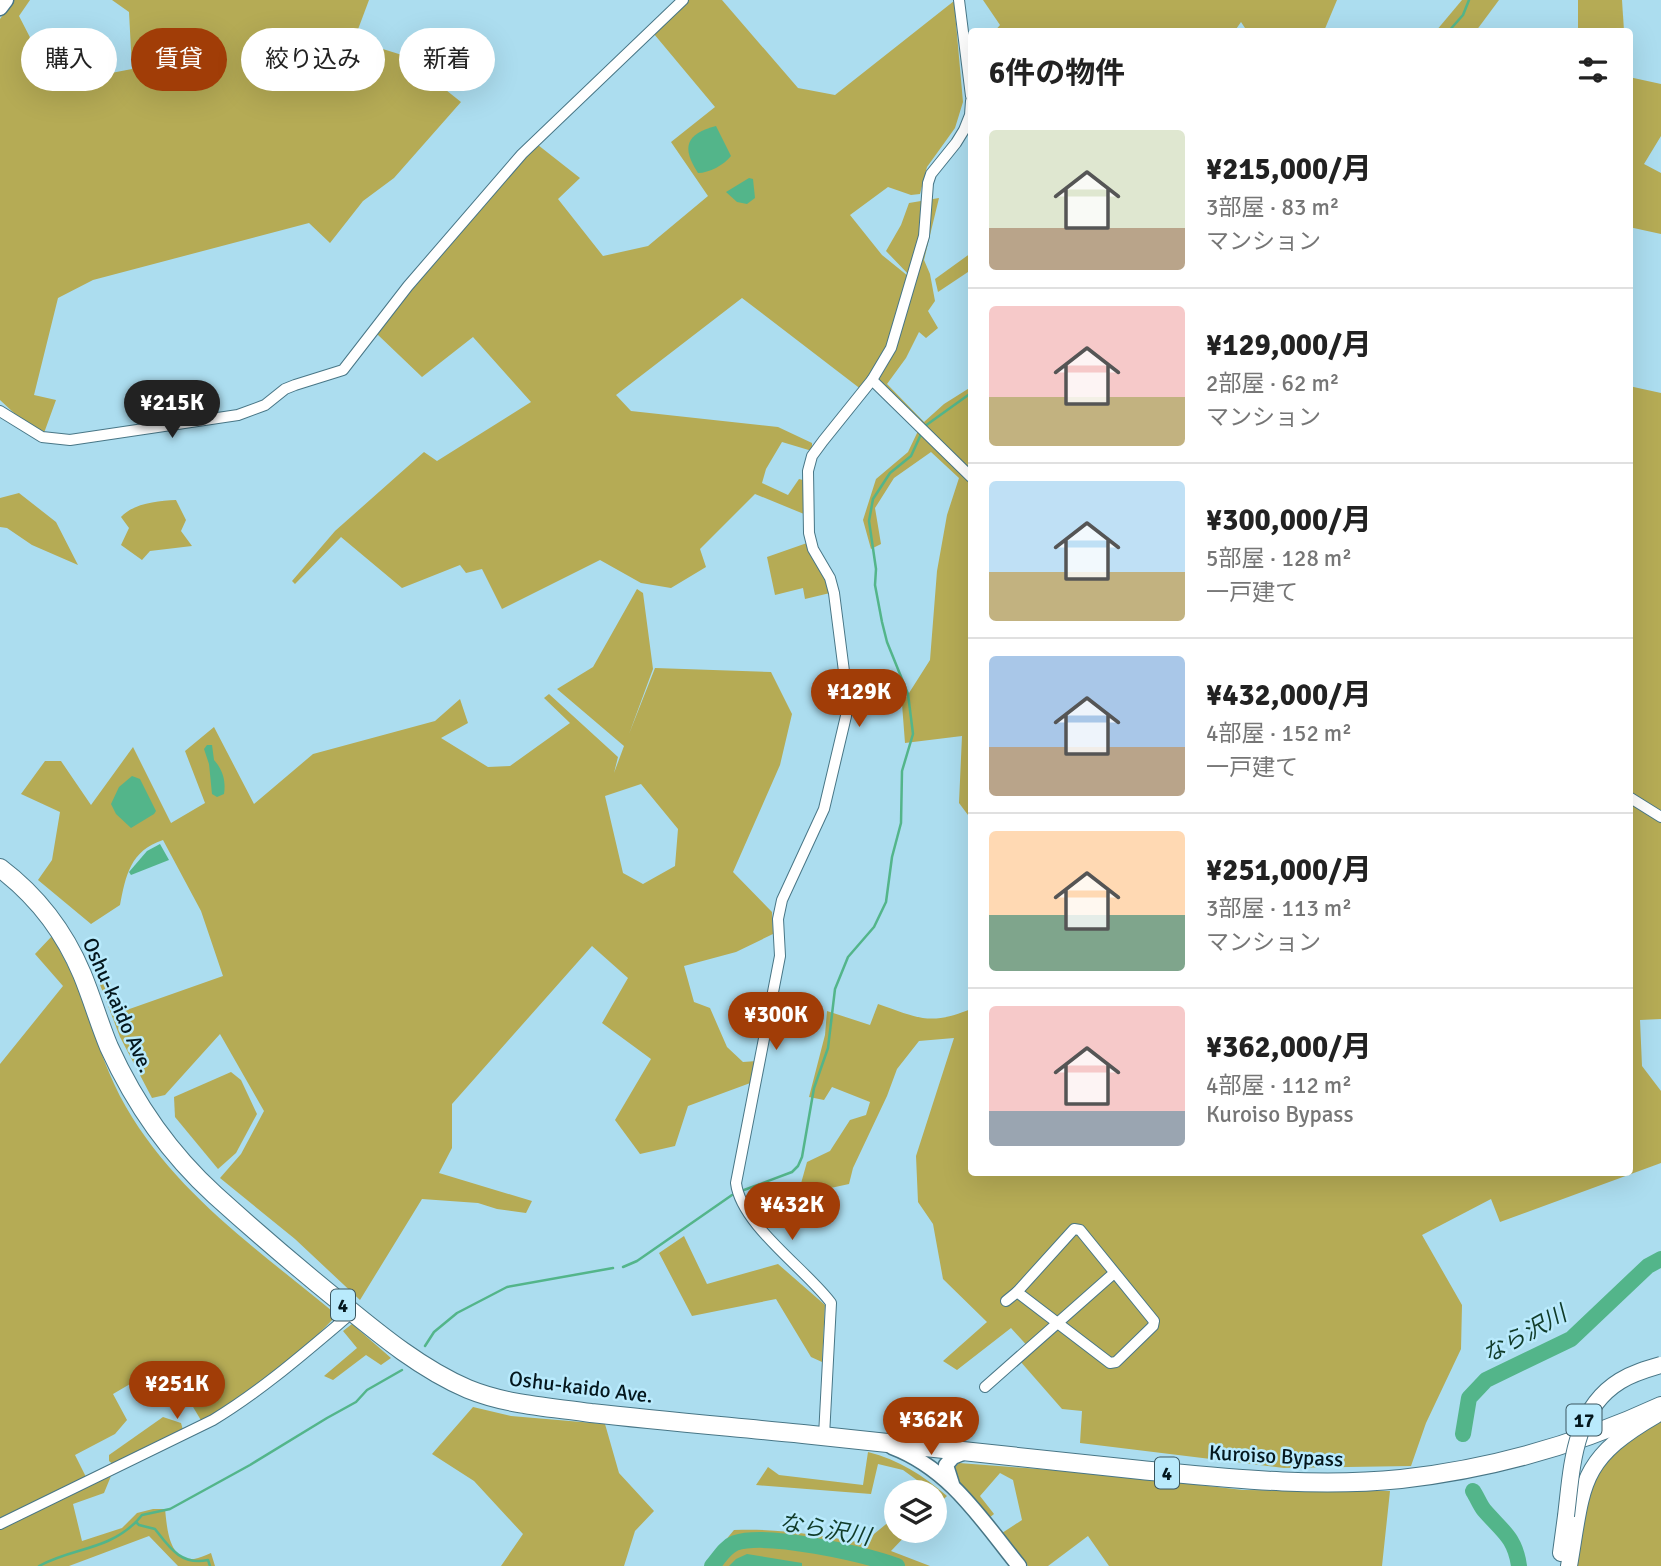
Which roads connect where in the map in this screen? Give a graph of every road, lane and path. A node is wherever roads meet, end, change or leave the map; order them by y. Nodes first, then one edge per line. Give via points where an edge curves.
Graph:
1 (6, 0) edge
2 (683, 0) edge
3 (959, 0) edge
4 (0, 8) edge
5 (968, 72) edge
6 (968, 121) edge
7 (872, 380) junction
8 (0, 411) edge
9 (968, 474) edge
10 (1633, 800) edge
11 (1661, 817) edge
12 (0, 869) edge
13 (1113, 1274) junction
14 (1017, 1292) junction
15 (1006, 1301) dead end
16 (353, 1312) junction
17 (1058, 1324) junction
18 (1661, 1365) edge
19 (985, 1387) dead end
20 (1661, 1406) edge
21 (1661, 1412) edge
22 (824, 1436) junction
23 (878, 1442) junction
24 (965, 1452) junction
25 (952, 1484) junction
26 (0, 1524) edge
27 (1019, 1566) edge
28 (1559, 1566) edge
29 (1569, 1566) edge

1 - 4 main road
2 - 8 street via 522,153 343,370 285,389 265,405 238,415 70,440 42,437
3 - 5 street
6 - 7 street via 931,174 924,236 899,324
7 - 9 street
7 - 22 street via 823,441 808,471 809,533 834,593 846,716 824,809 782,900 780,956 736,1183 749,1213 831,1303
10 - 11 street
12 - 16 highway, Oshu-kaido Ave. / 4 via 41,904 70,949 130,1088 174,1153 212,1192
13 - 14 street via 1080,1230 1074,1229
13 - 17 street
13 - 17 street via 1154,1321 1116,1362 1110,1363
14 - 15 street
14 - 17 street
16 - 22 highway, Oshu-kaido Ave. / 4 via 448,1380 497,1399
16 - 26 street via 236,1406
17 - 19 street
18 - 28 main road, 17, bridge via 1622,1379 1590,1409 1575,1450
20 - 24 highway, Kuroiso Bypass / 4 via 1563,1445 1477,1467 1399,1479 1247,1480
21 - 29 main road, 17 via 1609,1446 1591,1468
22 - 23 highway, Oshu-kaido Ave. / 4
23 - 24 highway, Kuroiso Bypass / 4
23 - 25 main road, Oshu-kaido Ave. via 918,1459
24 - 25 main road via 946,1465
25 - 27 main road, Oshu-kaido Ave.

